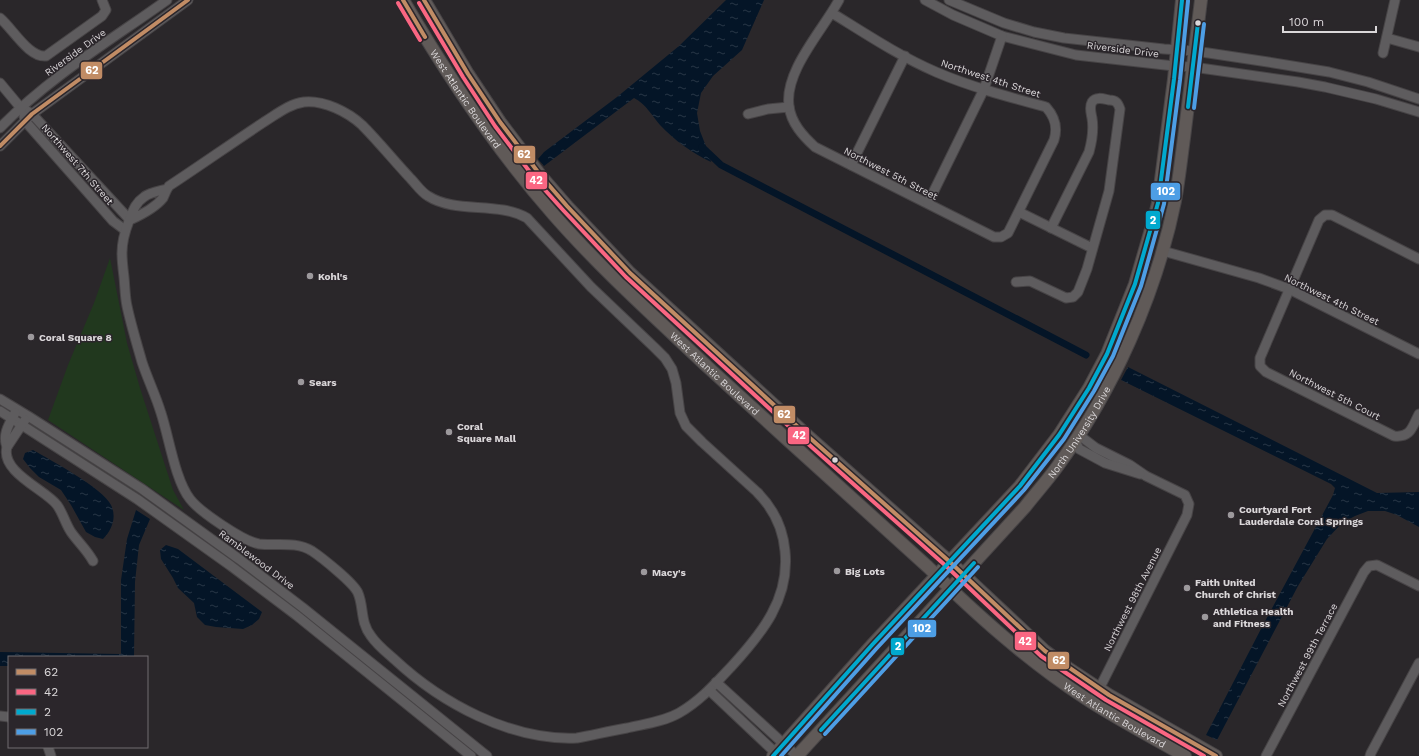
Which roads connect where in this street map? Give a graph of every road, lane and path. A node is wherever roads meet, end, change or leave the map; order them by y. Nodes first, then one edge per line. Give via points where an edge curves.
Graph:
1 (102, 0) edge
2 (167, 0) edge
3 (188, 0) edge
4 (402, 0) edge
5 (424, 0) edge
6 (839, 0) edge
7 (925, 0) edge
8 (949, 0) edge
9 (1182, 0) edge
10 (1201, 0) edge
11 (1395, 0) edge
12 (832, 13) junction
13 (0, 18) edge
14 (1002, 36) junction
15 (1386, 38) junction
16 (1419, 47) edge
17 (1176, 50) junction
18 (1195, 51) junction
19 (1383, 53) dead end
20 (905, 56) junction
21 (1174, 66) junction
22 (1193, 67) junction
23 (0, 83) edge
24 (984, 89) junction
25 (1419, 99) edge
26 (20, 107) junction
27 (789, 107) junction
28 (1419, 112) edge
29 (32, 114) junction
30 (748, 114) dead end
31 (25, 120) junction
32 (0, 128) edge
33 (0, 146) edge
34 (851, 166) junction
35 (167, 189) junction
36 (928, 203) junction
37 (1019, 212) junction
38 (130, 220) junction
39 (1154, 220) junction
40 (1052, 228) junction
41 (125, 230) junction
42 (1092, 248) junction
43 (1163, 251) junction
44 (1419, 259) edge
45 (1016, 282) dead end
46 (1288, 289) junction
47 (1419, 354) edge
48 (0, 399) edge
49 (18, 409) junction
50 (0, 411) edge
51 (1075, 412) junction
52 (1419, 414) edge
53 (28, 416) junction
54 (12, 418) junction
55 (23, 424) junction
56 (1059, 435) junction
57 (1077, 438) junction
58 (7, 447) junction
59 (1057, 467) junction
60 (93, 561) dead end
61 (950, 562) junction
62 (938, 576) junction
63 (963, 576) junction
64 (1419, 586) edge
65 (951, 589) junction
66 (1419, 663) edge
67 (716, 682) junction
68 (1099, 689) junction
69 (709, 690) junction
70 (1092, 703) junction
71 (784, 744) junction
72 (776, 755) edge
73 (471, 756) edge
74 (487, 756) edge
75 (797, 756) edge
76 (1185, 756) edge
77 (1216, 756) edge
78 (1266, 756) edge
79 (1370, 756) edge

1 - 13 street via 106,10 102,16 42,57 32,53
2 - 26 street, Riverside Drive
3 - 29 street
4 - 62 main road, West Atlantic Boulevard via 496,144 588,253 637,302
5 - 61 main road, West Atlantic Boulevard via 500,122 541,176 590,232 630,273
6 - 12 street
7 - 14 street, Riverside Drive
8 - 17 street, Riverside Drive via 1004,23 1034,32 1064,38
9 - 17 main road, North University Drive
10 - 18 main road, North University Drive
11 - 15 street
12 - 20 street, Northwest 4th Street
12 - 27 street via 798,65 789,93
14 - 21 street, Riverside Drive via 1076,55
14 - 24 street
15 - 16 street
15 - 19 street
17 - 18 street, Riverside Drive
17 - 21 main road, North University Drive
18 - 22 main road, North University Drive
18 - 25 street, Riverside Drive via 1329,72
20 - 24 street, Northwest 4th Street via 941,74
20 - 34 street
21 - 22 street, Riverside Drive
21 - 39 main road, North University Drive
22 - 28 street, Riverside Drive via 1325,87
22 - 43 main road, North University Drive via 1175,200
23 - 26 street, Northwest 7th Street
24 - 36 street
24 - 37 street, Northwest 4th Street via 1046,107 1055,121 1057,132 1054,140
26 - 29 street, Northwest 7th Street
26 - 31 street, Northwest 7th Street
26 - 32 street, Riverside Drive
27 - 30 street
27 - 34 street, Northwest 5th Street via 803,136 815,146
29 - 31 street
29 - 38 street, Northwest 7th Street
31 - 33 street
31 - 41 street, Northwest 7th Street via 113,221
34 - 36 street, Northwest 5th Street
35 - 38 street via 163,198
35 - 38 street via 145,195 134,206
35 - 67 street via 291,106 312,101 332,107 360,123 428,196 446,203 507,210 530,222 591,287 665,358 672,369 680,413 686,426 760,495 779,525 786,562 781,594 758,636
36 - 37 street, Northwest 5th Street via 994,237 1008,234
37 - 40 street
38 - 41 street
39 - 43 main road via 1158,245
39 - 51 main road, North University Drive via 1135,284 1108,354
40 - 42 street
40 - 42 street via 1089,152 1093,139 1090,107 1092,102 1097,98 1114,100 1120,109 1109,191
41 - 69 street via 122,253 127,306 142,363 161,412 182,487 198,508 255,543 289,544 304,547 312,552 353,585 358,594 363,622 371,636 401,666 447,700 506,727 555,738 587,736 655,722 678,714
42 - 45 street via 1087,269 1073,298 1066,298 1030,281
43 - 46 street, Northwest 4th Street via 1259,278
43 - 57 main road, North University Drive via 1138,322
44 - 46 street via 1332,215 1325,215 1319,220
46 - 47 street, Northwest 4th Street
46 - 52 street, Northwest 5th Court via 1260,358 1260,366 1266,372 1394,436 1402,437 1409,434
48 - 49 street, Ramblewood Drive
49 - 53 street, Ramblewood Drive
49 - 54 street
50 - 54 street
51 - 56 main road, North University Drive
51 - 57 main road via 1072,431
53 - 55 street
53 - 74 street, Ramblewood Drive via 142,489 239,559
54 - 55 street
54 - 58 street via 4,440
55 - 58 street
55 - 73 street via 156,512 296,615
56 - 59 main road via 1061,450
56 - 61 main road, North University Drive via 1020,486
57 - 59 main road, North University Drive
57 - 68 street, Northwest 98th Avenue via 1079,449 1105,463 1146,476 1185,495 1189,504 1187,515
58 - 60 street via 8,460 13,468 58,506 72,534
59 - 63 main road, North University Drive
61 - 62 main road, North University Drive
61 - 63 main road, West Atlantic Boulevard
62 - 65 main road, West Atlantic Boulevard
62 - 71 main road, North University Drive via 872,644
63 - 65 main road, North University Drive
63 - 68 main road, West Atlantic Boulevard via 1045,651
64 - 78 street, Northwest 99th Terrace via 1377,565 1369,566
65 - 70 main road, West Atlantic Boulevard via 1010,643
65 - 75 main road, North University Drive
66 - 79 street
67 - 69 street
67 - 71 street
68 - 70 street, Northwest 98th Avenue
68 - 77 main road, West Atlantic Boulevard
69 - 72 street
70 - 76 main road, West Atlantic Boulevard
71 - 72 main road, North University Drive
71 - 75 street

